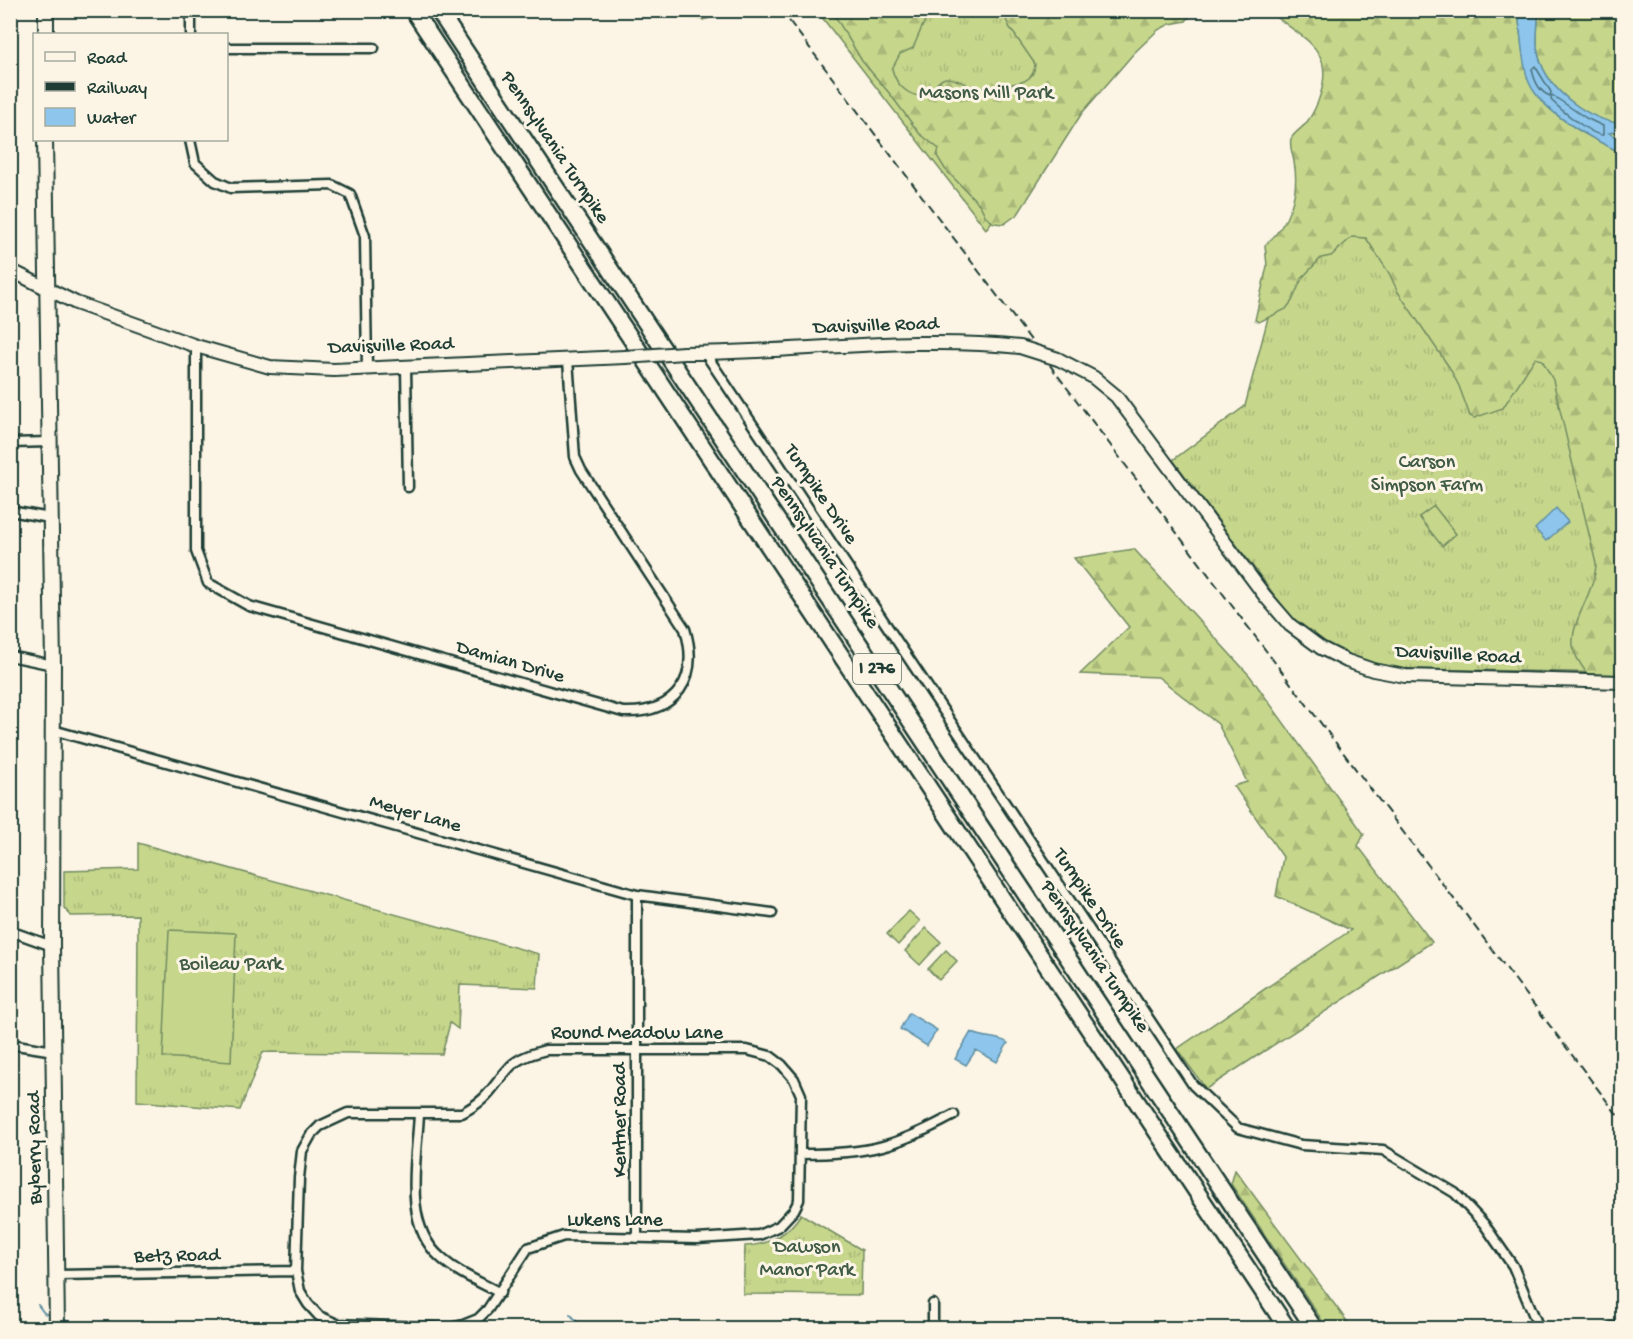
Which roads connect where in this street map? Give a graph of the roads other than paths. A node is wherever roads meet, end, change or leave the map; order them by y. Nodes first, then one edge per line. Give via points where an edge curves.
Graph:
1 (46, 10) edge
2 (191, 10) edge
3 (413, 10) edge
4 (438, 10) edge
5 (46, 33) edge
6 (190, 33) edge
7 (228, 48) edge
8 (374, 48) dead end
9 (45, 141) edge
10 (190, 141) edge
11 (10, 270) edge
12 (46, 290) junction
13 (196, 346) junction
14 (705, 353) junction
15 (568, 360) junction
16 (406, 367) junction
17 (367, 368) junction
18 (49, 442) junction
19 (10, 443) edge
20 (408, 487) dead end
21 (10, 511) edge
22 (50, 518) junction
23 (10, 656) edge
24 (53, 665) junction
25 (1623, 682) edge
26 (53, 730) junction
27 (637, 895) junction
28 (771, 913) dead end
29 (10, 931) edge
30 (52, 946) junction
31 (10, 1044) edge
32 (54, 1051) junction
33 (637, 1052) junction
34 (419, 1114) junction
35 (954, 1115) dead end
36 (801, 1154) junction
37 (637, 1238) junction
38 (296, 1271) junction
39 (58, 1275) junction
40 (500, 1293) junction
41 (933, 1304) dead end
42 (57, 1321) edge
43 (1623, 1327) edge
44 (933, 1329) edge
45 (1287, 1329) edge
46 (1314, 1329) edge
47 (1539, 1329) edge
48 (1610, 1329) edge

1 - 5 main road
2 - 6 street
3 - 45 highway, Pennsylvania Turnpike / I 276
4 - 46 highway, Pennsylvania Turnpike / I 276
7 - 8 street
9 - 12 main road, Byberry Road
10 - 17 street via 195,163 214,181 231,188 332,185 350,194 365,236
11 - 12 street, Davisville Road
12 - 13 street, Davisville Road
12 - 18 main road, Byberry Road
13 - 15 street, Damian Drive via 196,551 208,583 249,606 623,712 642,713 675,696 686,682 691,647 685,629 575,457
13 - 17 street, Davisville Road via 270,367
14 - 15 street, Davisville Road, bridge
14 - 25 street, Davisville Road, bridge via 988,344 1020,347 1058,359 1093,377 1116,396 1265,596 1290,626 1321,648 1347,661 1405,676
14 - 47 street, Turnpike Drive via 1193,1085 1238,1128 1301,1145 1383,1150 1455,1193 1484,1224 1513,1266
15 - 16 street, Davisville Road
16 - 17 street, Davisville Road
16 - 20 street
18 - 19 street
18 - 22 main road, Byberry Road
21 - 22 street
22 - 24 main road, Byberry Road
23 - 24 street
24 - 26 main road, Byberry Road
26 - 27 street, Meyer Lane
26 - 30 main road, Byberry Road
27 - 28 street, Meyer Lane
27 - 33 street, Kentner Road
29 - 30 street
30 - 32 main road, Byberry Road
31 - 32 street
32 - 39 main road, Byberry Road
33 - 34 street, Round Meadow Lane via 546,1050 510,1066 496,1087 462,1113
33 - 36 street, Round Meadow Lane via 747,1050 770,1056 794,1079 801,1095
33 - 37 street, Kentner Road
34 - 38 street, Round Meadow Lane via 348,1113 310,1135 302,1151 299,1178
34 - 40 street via 416,1202 424,1235 445,1262
35 - 36 street via 871,1151
36 - 37 street, Lukens Lane via 799,1200 779,1226 759,1235
37 - 40 street, Lukens Lane via 564,1236 543,1241 521,1256
38 - 39 street, Betz Road
38 - 40 street, Lukens Lane via 300,1291 308,1304 319,1316 337,1324 450,1328 478,1318
39 - 42 main road, Byberry Road
41 - 44 street
43 - 48 street

